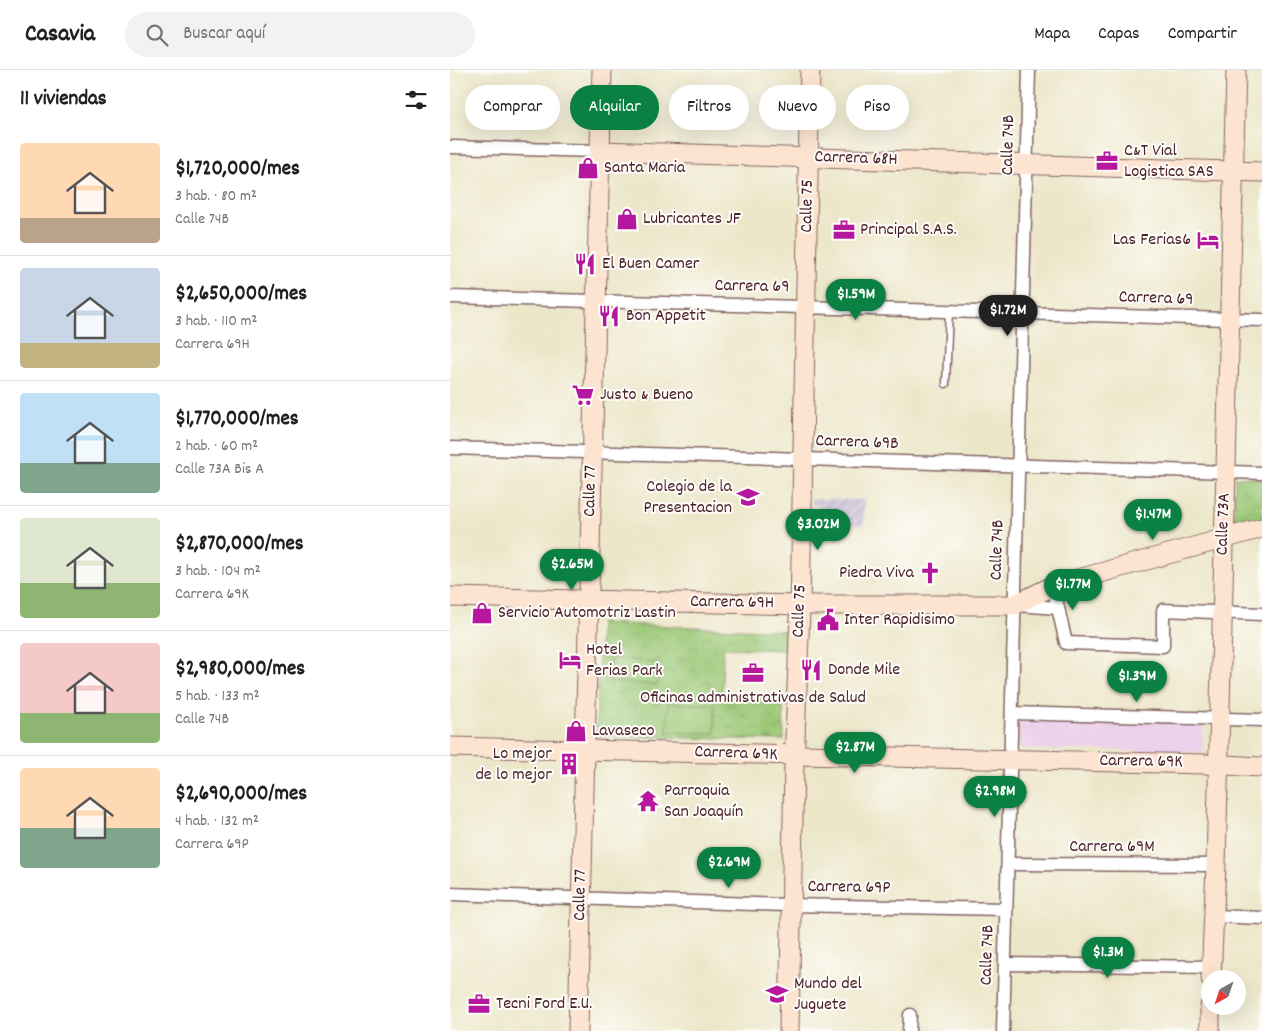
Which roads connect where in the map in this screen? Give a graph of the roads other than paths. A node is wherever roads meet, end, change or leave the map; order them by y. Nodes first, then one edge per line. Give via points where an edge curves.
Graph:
1 (602, 70) edge
2 (810, 70) edge
3 (1029, 70) edge
4 (1236, 70) edge
5 (450, 147) edge
6 (600, 152) junction
7 (809, 158) junction
8 (1026, 165) junction
9 (1233, 171) junction
10 (1262, 172) edge
11 (450, 297) edge
12 (596, 301) junction
13 (806, 306) junction
14 (949, 310) junction
15 (1023, 312) junction
16 (1229, 319) junction
17 (1262, 320) edge
18 (946, 384) dead end
19 (450, 448) edge
20 (592, 453) junction
21 (803, 459) junction
22 (1019, 466) junction
23 (1225, 472) junction
24 (1262, 473) edge
25 (1262, 528) edge
26 (1224, 539) junction
27 (1053, 586) junction
28 (450, 597) edge
29 (589, 600) junction
30 (800, 604) junction
31 (1014, 605) junction
32 (1058, 608) junction
33 (1222, 613) junction
34 (1262, 614) edge
35 (1012, 713) junction
36 (1219, 719) junction
37 (1262, 720) edge
38 (450, 747) edge
39 (585, 749) junction
40 (794, 756) junction
41 (1011, 760) junction
42 (1217, 764) junction
43 (1262, 766) edge
44 (1008, 864) junction
45 (1216, 865) junction
46 (450, 894) edge
47 (581, 898) junction
48 (792, 905) junction
49 (1006, 909) junction
50 (1214, 916) junction
51 (1262, 918) edge
52 (1005, 964) junction
53 (1211, 970) edge
54 (1201, 973) edge
55 (1210, 1015) edge
56 (910, 1016) dead end
57 (578, 1031) edge
58 (789, 1031) edge
59 (909, 1031) edge
60 (1003, 1031) edge
61 (1210, 1031) edge

1 - 6 street, Calle 77
2 - 7 street, Calle 75
3 - 8 street, Calle 74B
4 - 9 street, Calle 73A
5 - 6 street, Carrera 68H
6 - 7 street, Carrera 68H
6 - 12 street, Calle 77
7 - 8 street, Carrera 68H
7 - 13 street, Calle 75
8 - 9 street, Carrera 68H
8 - 15 street, Calle 74B
9 - 10 street, Carrera 68H
9 - 16 street, Calle 73A
11 - 12 street, Carrera 69
12 - 13 street, Carrera 69
12 - 20 street, Calle 77
13 - 14 street, Carrera 69
13 - 21 street, Calle 75
14 - 15 street, Carrera 69
14 - 18 lane
15 - 16 street, Carrera 69
15 - 22 street, Calle 74B
16 - 17 street, Carrera 69
16 - 23 street, Calle 73A
19 - 20 street, Carrera 69B
20 - 21 street, Carrera 69B
20 - 29 street, Calle 77
21 - 22 street, Carrera 69B
21 - 30 street, Calle 75
22 - 23 street, Carrera 69B
22 - 31 street, Calle 74B
23 - 24 street, Carrera 69B
23 - 26 street, Calle 73A
25 - 26 street
26 - 27 street
26 - 33 street, Calle 73A
27 - 31 street
27 - 32 street
28 - 29 street, Carrera 69H
29 - 30 street, Carrera 69H
29 - 39 street, Calle 77
30 - 31 street, Carrera 69H
30 - 40 street, Calle 75
31 - 32 street
31 - 35 street, Calle 74B
32 - 33 street via 1066,642 1163,646 1163,610
33 - 34 street
33 - 36 street, Calle 73A
35 - 36 street
35 - 41 street, Calle 74B
36 - 37 street
36 - 42 street, Calle 73A
38 - 39 street, Carrera 69K
39 - 40 street, Carrera 69K
39 - 47 street, Calle 77
40 - 41 street, Carrera 69K
40 - 48 street, Calle 75
41 - 42 street, Carrera 69K
41 - 44 street, Calle 74B
42 - 43 street, Carrera 69K
42 - 45 street, Calle 73A
44 - 45 street, Carrera 69M
44 - 49 street, Calle 74B
45 - 50 street, Calle 73A
46 - 47 street, Carrera 69P
47 - 48 street, Carrera 69P
47 - 57 street, Calle 77
48 - 49 street, Carrera 69P
48 - 58 street, Calle 75
49 - 52 street, Calle 74B
50 - 51 street
50 - 53 street, Calle 73A
52 - 54 street
52 - 60 street, Calle 74B
55 - 61 street
56 - 59 street

